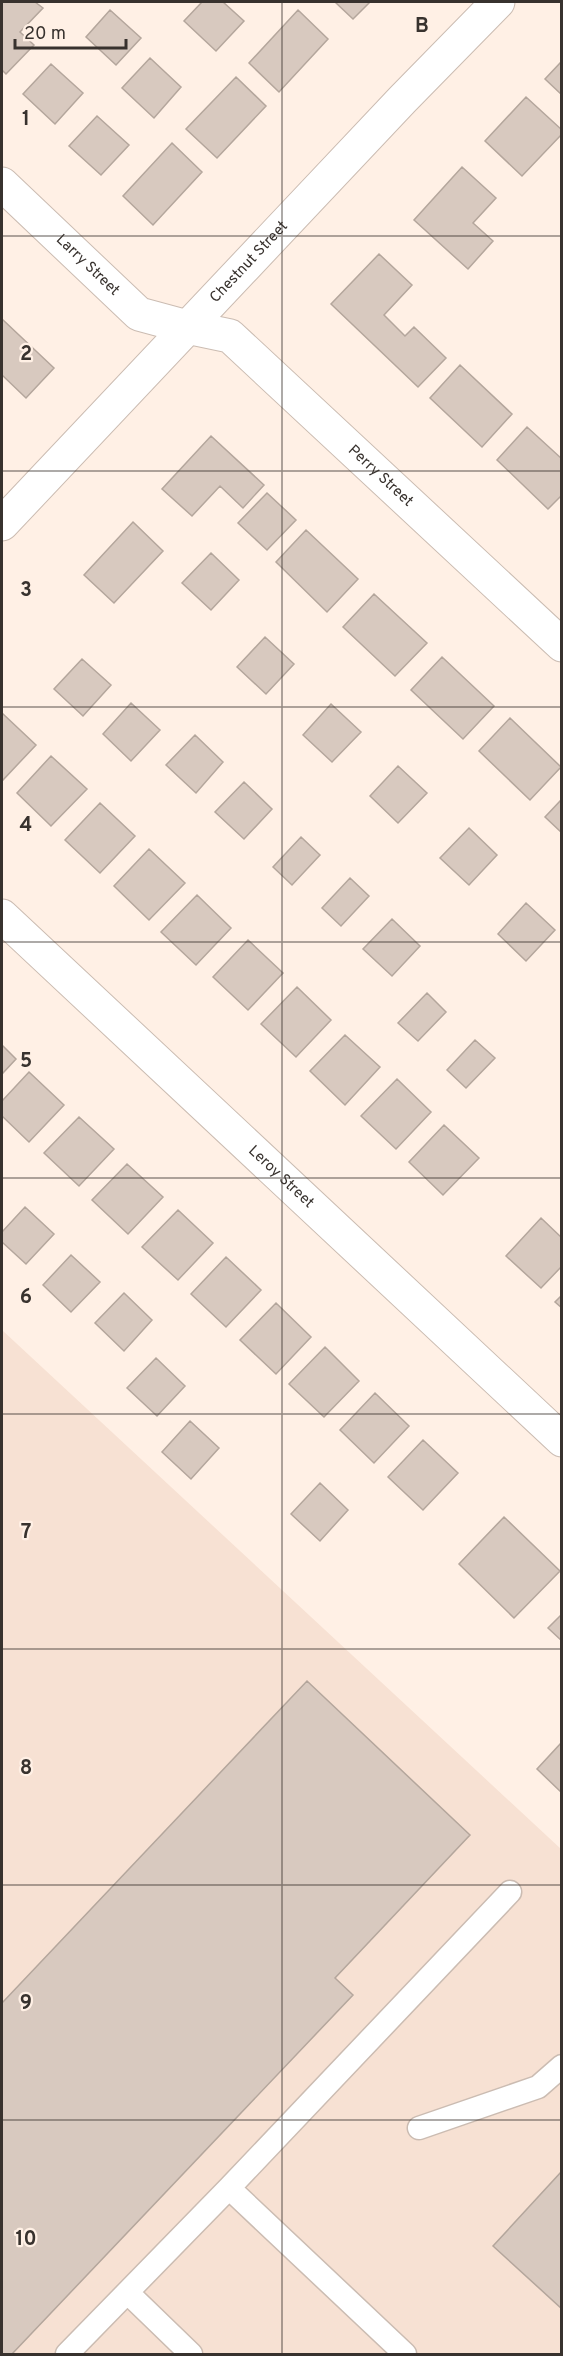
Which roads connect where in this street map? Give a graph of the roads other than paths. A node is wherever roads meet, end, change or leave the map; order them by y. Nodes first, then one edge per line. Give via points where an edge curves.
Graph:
1 (498, 2) edge
2 (2, 184) edge
3 (187, 327) junction
4 (2, 524) edge
5 (561, 645) edge
6 (2, 916) edge
7 (561, 1440) edge
8 (510, 1892) dead end
9 (561, 2066) edge
10 (419, 2128) dead end
11 (229, 2188) junction
12 (128, 2293) junction
13 (67, 2355) edge
14 (191, 2355) edge
15 (405, 2355) edge

1 - 3 street, Chestnut Street
2 - 3 street, Larry Street via 139,314
3 - 4 street, Chestnut Street
3 - 5 street, Perry Street via 230,336
6 - 7 street, Leroy Street
8 - 11 lane
9 - 10 lane via 538,2087
11 - 12 lane
11 - 15 lane
12 - 13 lane
12 - 14 lane

